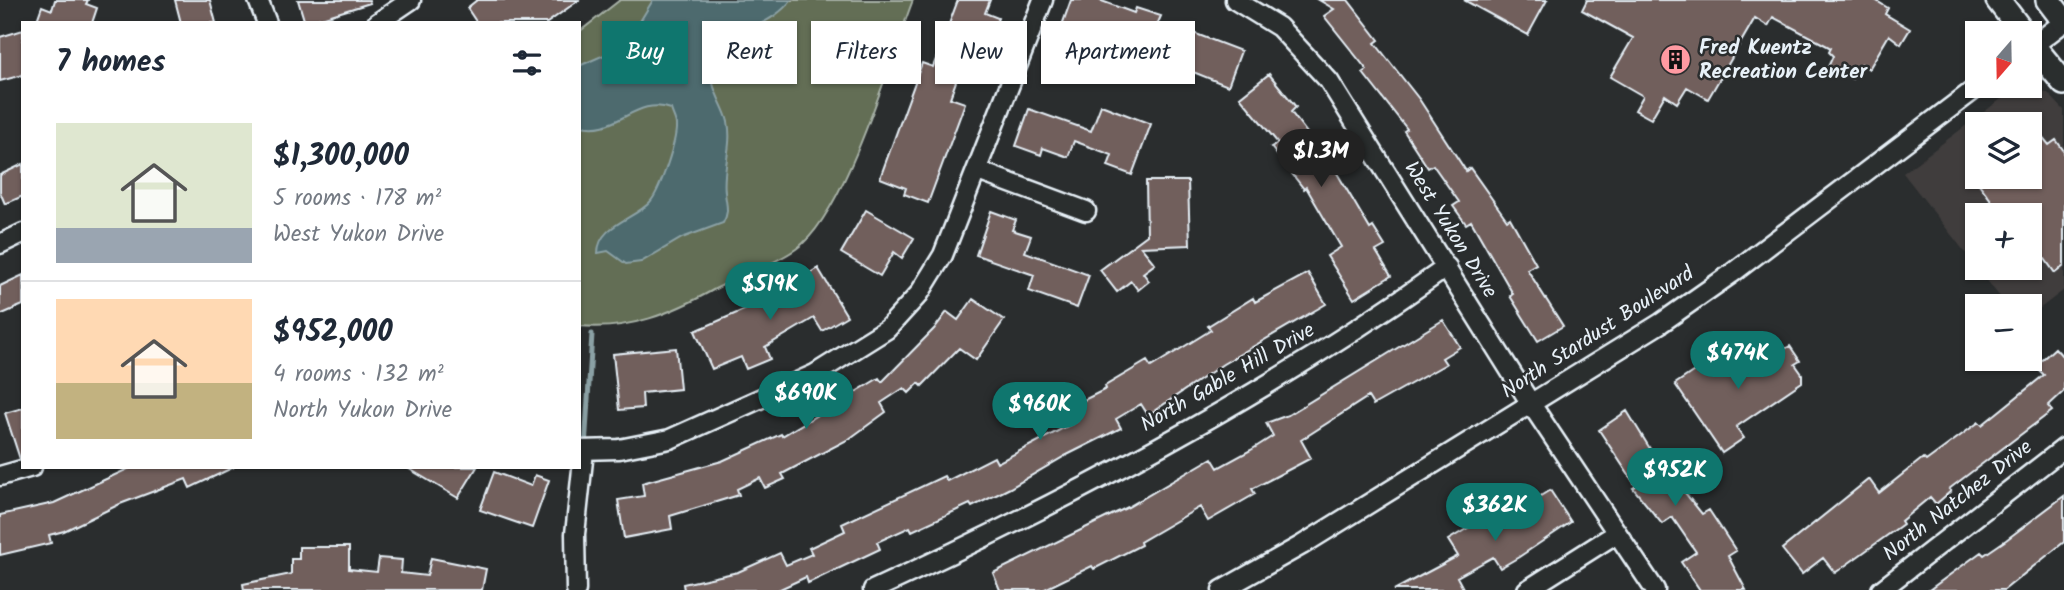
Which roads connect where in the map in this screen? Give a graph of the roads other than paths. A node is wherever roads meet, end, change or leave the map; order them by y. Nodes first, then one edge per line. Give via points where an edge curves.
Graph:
1 (258, 0) edge
2 (411, 0) edge
3 (1043, 0) edge
4 (1235, 0) edge
5 (1997, 0) edge
6 (2048, 0) edge
7 (266, 21) edge
8 (380, 21) edge
9 (2013, 21) edge
10 (2064, 21) edge
11 (2042, 34) edge
12 (2042, 57) edge
13 (2064, 83) edge
14 (1965, 97) edge
15 (978, 171) junction
16 (1086, 211) dead end
17 (21, 234) edge
18 (0, 244) edge
19 (1447, 267) junction
20 (1531, 404) junction
21 (2064, 448) edge
22 (582, 450) edge
23 (25, 469) edge
24 (580, 469) edge
25 (0, 476) edge
26 (1617, 533) junction
27 (576, 590) edge
28 (873, 590) edge
29 (1222, 590) edge
30 (1527, 590) edge
31 (1655, 590) edge
32 (1881, 590) edge

1 - 7 street
2 - 8 street
3 - 15 street
4 - 19 street, West Yukon Drive via 1279,27 1329,81
5 - 9 main road
6 - 10 main road
10 - 11 street
12 - 13 main road
14 - 20 street, North Stardust Boulevard via 1731,274
15 - 16 street
15 - 22 street via 943,255 919,294 887,329 814,374 670,439 619,449
17 - 18 street
19 - 20 street, West Yukon Drive
19 - 28 street, North Gable Hill Drive via 1363,327 1209,417
20 - 26 street, West Yukon Drive
20 - 29 street, North Stardust Boulevard
21 - 32 street, North Natchez Drive
23 - 25 street
24 - 27 street
26 - 30 street
26 - 31 street, West Yukon Drive

